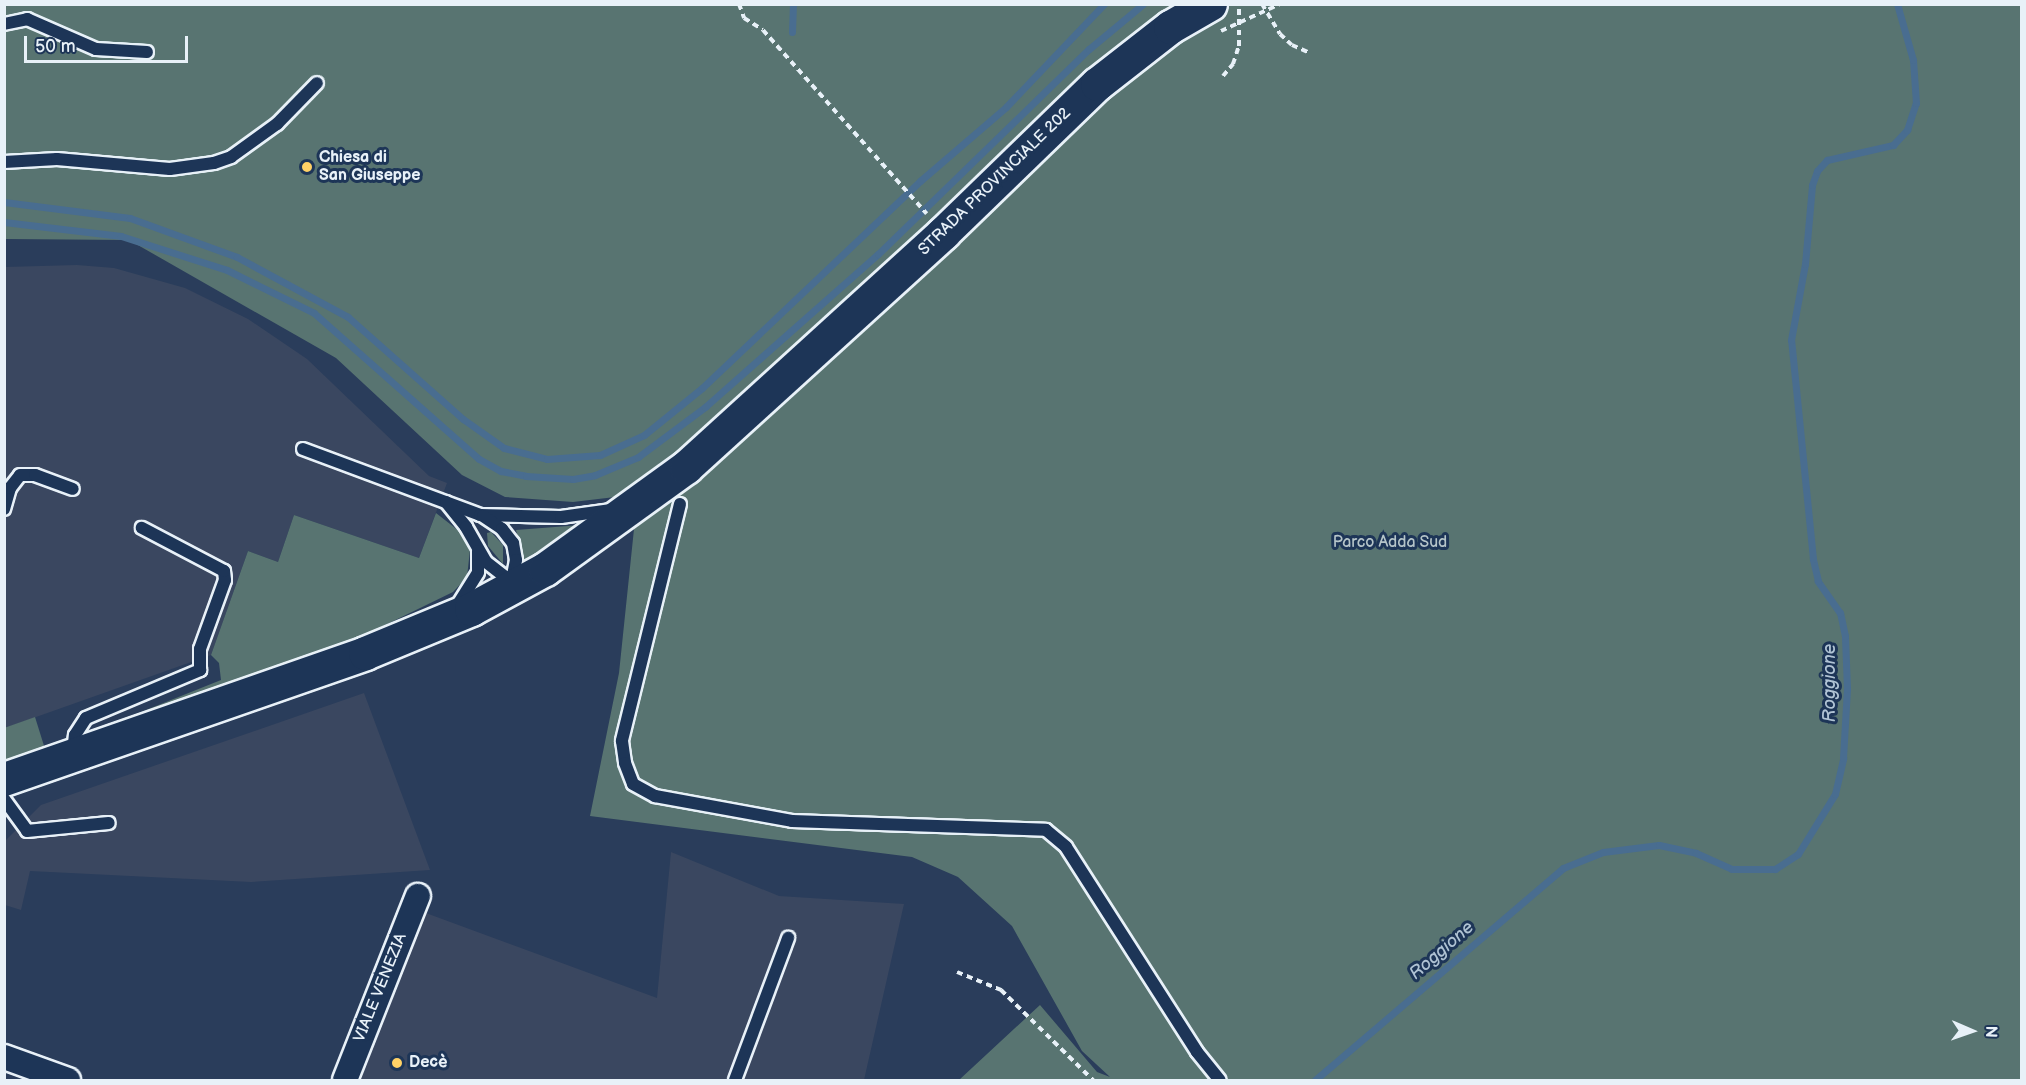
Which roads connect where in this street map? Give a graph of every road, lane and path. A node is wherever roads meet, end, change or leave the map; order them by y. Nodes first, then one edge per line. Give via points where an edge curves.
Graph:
1 (739, 4) edge
2 (1210, 4) edge
3 (1239, 4) edge
4 (1262, 4) edge
5 (4, 24) edge
6 (147, 52) dead end
7 (1310, 53) dead end
8 (1223, 76) dead end
9 (317, 83) dead end
10 (4, 162) edge
11 (933, 222) dead end
12 (303, 449) dead end
13 (73, 489) dead end
14 (642, 500) junction
15 (445, 501) junction
16 (680, 504) dead end
17 (4, 509) edge
18 (480, 515) junction
19 (142, 528) dead end
20 (478, 550) junction
21 (513, 585) junction
22 (440, 623) junction
23 (73, 754) junction
24 (4, 779) edge
25 (4, 799) edge
26 (109, 823) dead end
27 (418, 896) dead end
28 (788, 938) dead end
29 (957, 972) dead end
30 (4, 1057) edge
31 (54, 1078) edge
32 (345, 1080) edge
33 (735, 1080) edge
34 (1093, 1080) edge
35 (1220, 1080) edge

1 - 11 path via 744,18 763,30
2 - 14 street, STRADA PROVINCIALE 202 via 1170,27 1097,84 791,373 686,467
3 - 8 path via 1239,46 1233,64
4 - 7 path via 1280,34
5 - 6 lane via 27,19 96,49
9 - 10 lane via 277,124 231,157 194,168 57,159
12 - 15 lane
13 - 17 lane via 35,475 20,475 10,488
14 - 18 lane via 578,516
14 - 21 street, STRADA PROVINCIALE 202 via 584,544
15 - 18 lane
15 - 20 lane
16 - 35 lane via 622,741 633,784 655,796 792,821 1046,830 1066,847 1197,1052
18 - 21 lane via 513,543
19 - 23 lane via 224,571 225,580 200,649 200,670 86,718 75,735
20 - 21 lane
20 - 22 lane via 473,584
21 - 22 street, STRADA PROVINCIALE 202
22 - 23 street, STRADA PROVINCIALE 202 via 365,653
23 - 24 street, STRADA PROVINCIALE 202
25 - 26 lane via 27,831
27 - 32 street, VIALE VENEZIA
28 - 33 lane
29 - 34 path via 1001,990
30 - 31 street

